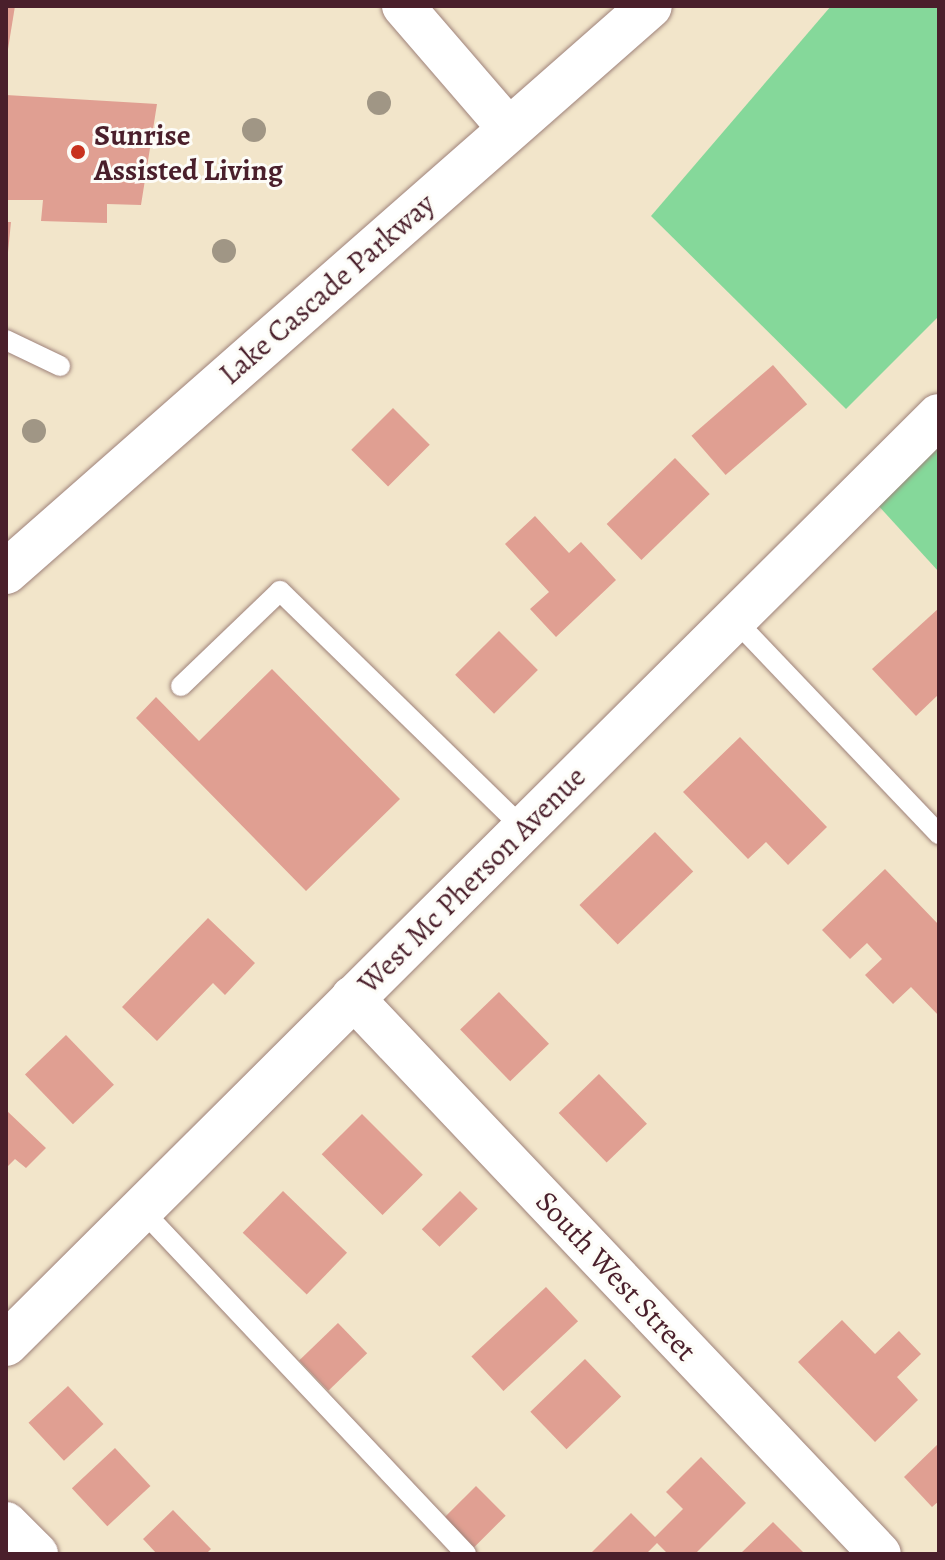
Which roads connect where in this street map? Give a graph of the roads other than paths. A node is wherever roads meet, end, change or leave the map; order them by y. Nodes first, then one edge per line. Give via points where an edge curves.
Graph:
1 (403, 6) edge
2 (650, 6) edge
3 (509, 129) junction
4 (6, 340) edge
5 (60, 366) dead end
6 (939, 416) edge
7 (6, 572) edge
8 (735, 620) junction
9 (181, 686) dead end
10 (524, 829) junction
11 (939, 834) edge
12 (352, 997) junction
13 (141, 1209) junction
14 (6, 1344) edge
15 (6, 1523) edge
16 (37, 1554) edge
17 (466, 1554) edge
18 (880, 1554) edge

1 - 3 street
2 - 3 street, Lake Cascade Parkway
3 - 7 street, Lake Cascade Parkway
4 - 5 lane
6 - 8 street, West Mc Pherson Avenue
8 - 10 street, West Mc Pherson Avenue
8 - 11 lane
9 - 10 lane via 280,591
10 - 12 street, West Mc Pherson Avenue
12 - 13 street, West Mc Pherson Avenue
12 - 18 street, South West Street
13 - 14 street, West Mc Pherson Avenue
13 - 17 lane
15 - 16 street

